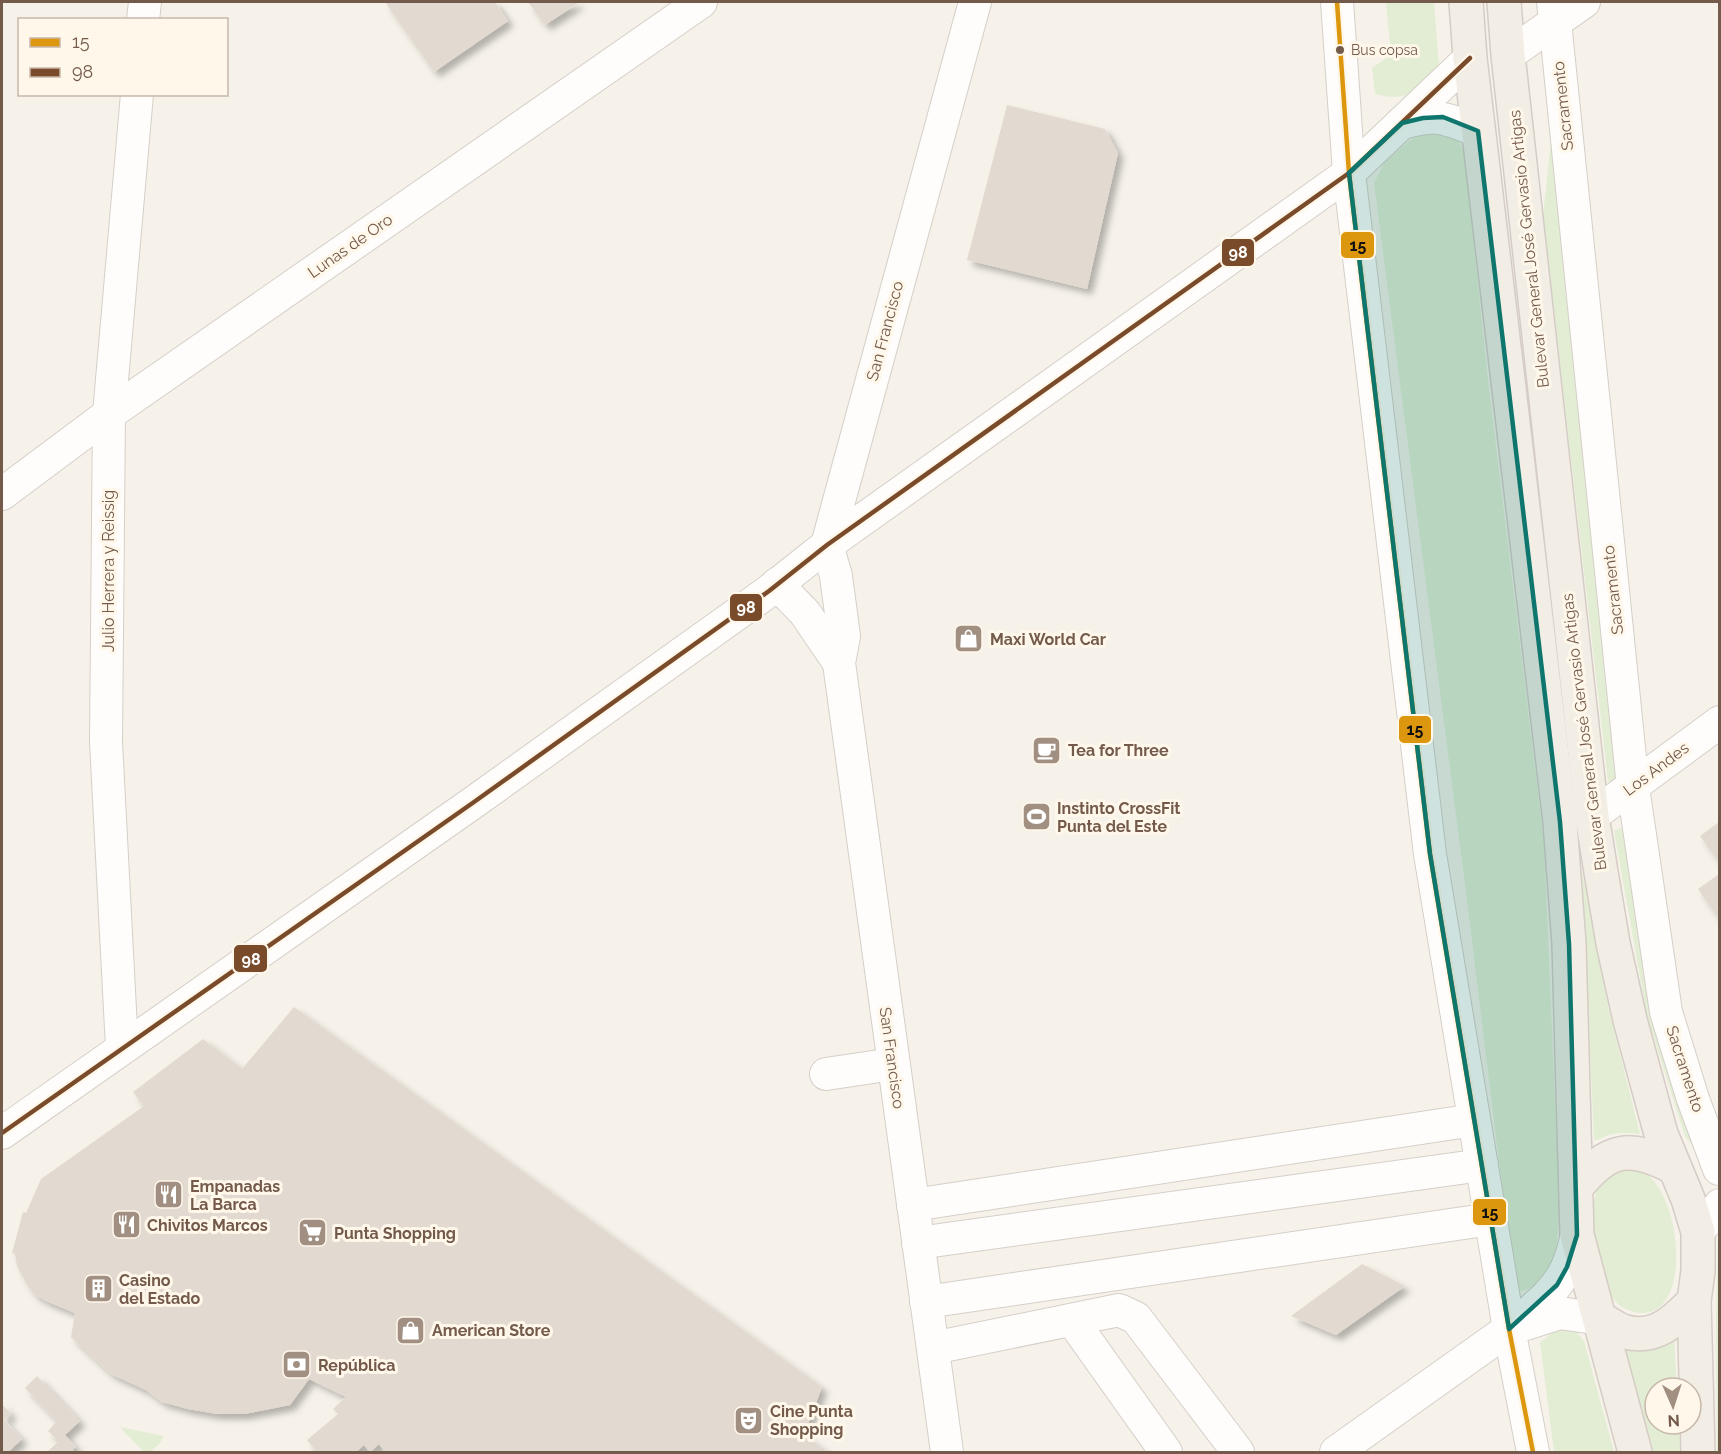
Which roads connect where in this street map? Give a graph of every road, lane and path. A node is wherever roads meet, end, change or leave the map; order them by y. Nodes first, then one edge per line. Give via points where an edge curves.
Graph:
1 (145, 2) edge
2 (701, 2) edge
3 (975, 2) edge
4 (1337, 2) edge
5 (1466, 2) edge
6 (1504, 2) edge
7 (1584, 2) edge
8 (1554, 12) edge
9 (143, 18) edge
10 (1508, 55) junction
11 (1470, 58) junction
12 (137, 96) edge
13 (1402, 123) junction
14 (1478, 130) junction
15 (1349, 172) junction
16 (109, 414) junction
17 (2, 494) edge
18 (827, 545) junction
19 (777, 584) junction
20 (839, 663) junction
21 (1719, 722) edge
22 (1633, 786) junction
23 (1592, 816) junction
24 (122, 1048) junction
25 (893, 1064) junction
26 (826, 1074) dead end
27 (1474, 1120) junction
28 (2, 1133) edge
29 (1482, 1165) junction
30 (1675, 1168) junction
31 (1719, 1169) edge
32 (1576, 1188) junction
33 (1719, 1205) edge
34 (913, 1206) junction
35 (1491, 1219) junction
36 (1698, 1232) junction
37 (1577, 1235) junction
38 (918, 1243) junction
39 (1694, 1301) junction
40 (926, 1302) junction
41 (1601, 1319) junction
42 (1072, 1320) junction
43 (1509, 1329) junction
44 (933, 1348) junction
45 (947, 1452) edge
46 (1166, 1452) edge
47 (1238, 1452) edge
48 (1336, 1452) edge
49 (1533, 1452) edge
50 (1635, 1452) edge
51 (1698, 1452) edge

1 - 9 street
2 - 16 street, Lunas de Oro
3 - 18 street, San Francisco
4 - 15 street
5 - 11 main road, Bulevar General José Gervasio Artigas
6 - 10 main road, Bulevar General José Gervasio Artigas
7 - 8 street
8 - 10 street
8 - 22 street, Sacramento
10 - 23 main road, Bulevar General José Gervasio Artigas
11 - 13 street
11 - 14 main road, Bulevar General José Gervasio Artigas
12 - 16 street, Julio Herrera y Reissig
13 - 14 street via 1443,117
13 - 15 street
14 - 32 main road, Bulevar General José Gervasio Artigas via 1560,822 1569,944
15 - 18 street
15 - 27 street via 1430,855
16 - 17 street, Lunas de Oro
16 - 24 street, Julio Herrera y Reissig via 106,742
18 - 19 street
18 - 20 street, San Francisco via 836,576 844,636
19 - 20 street, San Francisco via 805,613
19 - 24 street
20 - 25 street, San Francisco
21 - 22 street, Los Andes
22 - 23 street, Los Andes
22 - 31 street, Sacramento via 1666,1012
23 - 30 main road, Bulevar General José Gervasio Artigas via 1630,1020 1661,1134
24 - 28 street
25 - 26 street
25 - 34 street, San Francisco
27 - 29 street
27 - 34 street
29 - 35 street
29 - 38 street
30 - 31 street
30 - 32 main road via 1653,1156 1633,1152 1614,1155 1597,1164
30 - 36 main road, Bulevar General José Gervasio Artigas
32 - 37 main road, Bulevar General José Gervasio Artigas
33 - 36 street
34 - 38 street, San Francisco
35 - 40 street
35 - 43 street
36 - 39 main road, Bulevar General José Gervasio Artigas
37 - 41 main road, Bulevar General José Gervasio Artigas
37 - 43 street via 1557,1285
38 - 40 street, San Francisco
39 - 41 main road via 1673,1322 1655,1332 1625,1332
39 - 51 main road, Bulevar General José Gervasio Artigas
40 - 44 street, San Francisco
41 - 43 street via 1560,1313
41 - 50 main road, Bulevar General José Gervasio Artigas
42 - 44 street
42 - 46 street
42 - 47 street via 1119,1310 1136,1318
43 - 48 street
43 - 49 street
44 - 45 street, San Francisco

